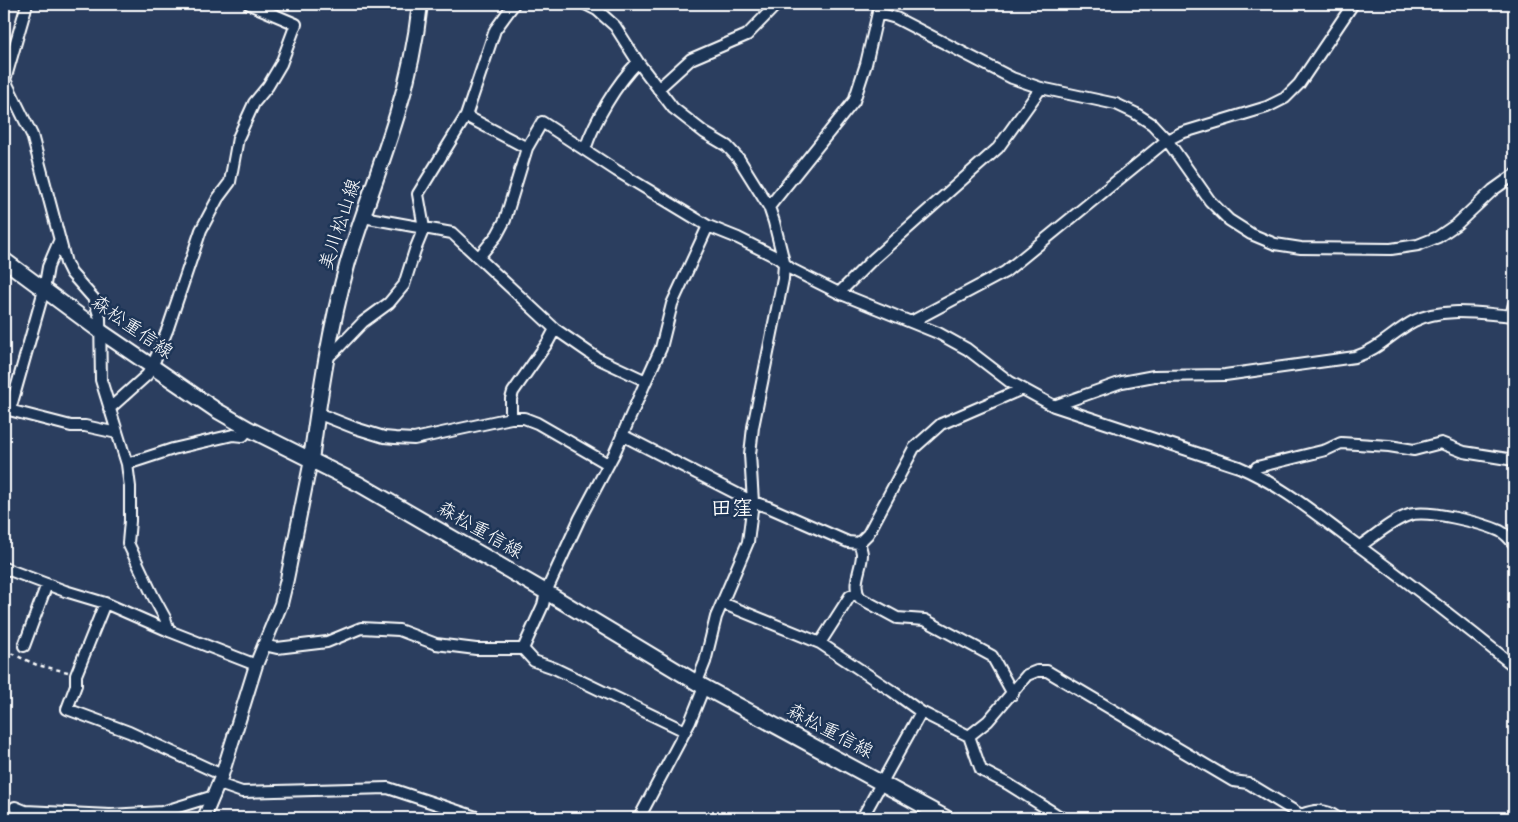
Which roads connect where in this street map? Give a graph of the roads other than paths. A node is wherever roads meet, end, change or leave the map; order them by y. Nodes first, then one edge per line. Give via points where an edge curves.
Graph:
1 (27, 4) edge
2 (249, 4) edge
3 (420, 4) edge
4 (514, 4) edge
5 (586, 4) edge
6 (777, 4) edge
7 (1353, 4) edge
8 (879, 9) edge
9 (638, 62) junction
10 (4, 81) edge
11 (1041, 88) junction
12 (658, 89) junction
13 (466, 116) junction
14 (1168, 140) junction
15 (527, 148) junction
16 (585, 150) junction
17 (1514, 175) edge
18 (769, 207) junction
19 (363, 217) junction
20 (708, 226) junction
21 (424, 228) junction
22 (60, 239) junction
23 (479, 257) junction
24 (4, 260) edge
25 (784, 262) junction
26 (44, 290) junction
27 (839, 293) junction
28 (1514, 304) edge
29 (1513, 316) edge
30 (911, 322) junction
31 (555, 329) junction
32 (100, 331) junction
33 (326, 359) junction
34 (152, 367) junction
35 (646, 381) junction
36 (1022, 389) junction
37 (1054, 406) junction
38 (7, 409) edge
39 (109, 409) junction
40 (318, 413) junction
41 (511, 418) junction
42 (249, 429) junction
43 (117, 433) junction
44 (622, 435) junction
45 (311, 460) junction
46 (1514, 460) edge
47 (127, 464) junction
48 (608, 464) junction
49 (1253, 473) junction
50 (752, 502) junction
51 (858, 543) junction
52 (1514, 544) edge
53 (1360, 546) junction
54 (4, 568) edge
55 (47, 584) junction
56 (546, 592) junction
57 (857, 594) junction
58 (105, 603) junction
59 (722, 603) junction
60 (169, 631) junction
61 (820, 643) junction
62 (264, 645) junction
63 (24, 646) dead end
64 (523, 648) junction
65 (256, 664) junction
66 (1514, 666) edge
67 (701, 684) junction
68 (1013, 694) junction
69 (921, 712) junction
70 (685, 731) junction
71 (969, 736) junction
72 (220, 779) junction
73 (882, 782) junction
74 (214, 796) junction
75 (15, 807) dead end
76 (204, 818) edge
77 (479, 818) edge
78 (638, 818) edge
79 (862, 818) edge
80 (946, 818) edge
81 (1062, 818) edge
82 (1337, 818) edge

1 - 10 street
2 - 34 street via 296,24 281,64 254,103 238,138 230,182 201,230
3 - 19 main road, 美川松山線 via 410,67
4 - 13 street via 495,30
5 - 9 street via 615,26
6 - 12 street via 748,35 691,59
7 - 14 street via 1285,98
8 - 11 street via 1012,78
8 - 18 street via 854,101
9 - 12 street
9 - 16 street via 628,72 592,130
10 - 22 street via 32,136
11 - 14 street via 1116,104 1152,124
11 - 27 street via 998,148 870,261
12 - 18 street via 687,120 727,146 739,159
13 - 15 street
13 - 21 street via 418,194
14 - 17 street via 1210,201 1229,220 1275,244 1301,248 1391,249 1418,245 1457,224
14 - 30 street via 1006,272
15 - 16 street via 542,122
15 - 23 street via 505,220
16 - 20 street
18 - 25 street
19 - 21 street
19 - 33 main road, 美川松山線 via 348,262
20 - 25 street
20 - 35 street via 672,304 661,348
21 - 23 street via 452,232
21 - 33 street via 404,285 389,304 364,322
22 - 26 street via 48,267
22 - 32 street via 71,273 94,299
23 - 31 street
24 - 26 main road, 森松重信線
25 - 27 street via 791,269
25 - 50 street via 753,427 750,454
26 - 32 main road, 森松重信線
26 - 38 street
27 - 30 street
28 - 29 street
29 - 37 street via 1464,312 1435,314 1414,321 1368,353 1355,357 1225,374 1154,376 1122,382
30 - 36 street via 967,350
31 - 35 street via 597,358
31 - 41 street via 513,392
32 - 34 main road, 森松重信線
32 - 39 street via 101,380
33 - 40 main road, 美川松山線
34 - 39 street
34 - 42 main road, 森松重信線
35 - 44 street
36 - 37 street
36 - 51 street via 941,424 914,448 868,534
37 - 49 street
38 - 43 street via 71,426
39 - 43 street
40 - 41 street via 384,437 404,439
40 - 45 main road, 美川松山線
41 - 48 street via 537,423
42 - 45 main road, 森松重信線
42 - 47 street via 243,436 232,435 173,449
43 - 47 street
44 - 48 street
44 - 50 street
45 - 56 main road, 森松重信線 via 359,484
45 - 62 street via 288,579
46 - 49 street via 1464,452 1441,443 1414,450 1341,443 1326,450 1257,467
47 - 60 street via 130,487 128,543
48 - 56 street
49 - 53 street via 1290,495
50 - 51 street via 848,542
50 - 59 street via 748,542
51 - 57 street via 862,553
52 - 53 street via 1501,531 1426,513 1399,518
53 - 66 street
54 - 55 street
55 - 58 street
55 - 63 street
56 - 64 street
56 - 67 main road, 森松重信線
57 - 61 street via 850,596
57 - 68 street via 897,618 925,620 992,656
58 - 60 street
58 - 72 street via 76,674 67,709 129,732
59 - 61 street
59 - 67 street via 704,662
60 - 65 street
61 - 69 street
62 - 64 street via 277,648 328,642 361,628 399,630 436,644 468,648
62 - 65 street
64 - 70 street via 534,661
65 - 72 street
67 - 70 street
67 - 73 main road, 森松重信線
68 - 71 street
68 - 82 street via 1027,675 1047,671 1233,781 1248,783 1301,815 1317,810
69 - 71 street
69 - 73 street
70 - 78 street
71 - 81 street via 981,770
72 - 74 street
72 - 77 street via 242,792 388,788
73 - 79 street
73 - 80 main road, 森松重信線
74 - 75 street via 162,812 110,815 25,811
74 - 76 street

